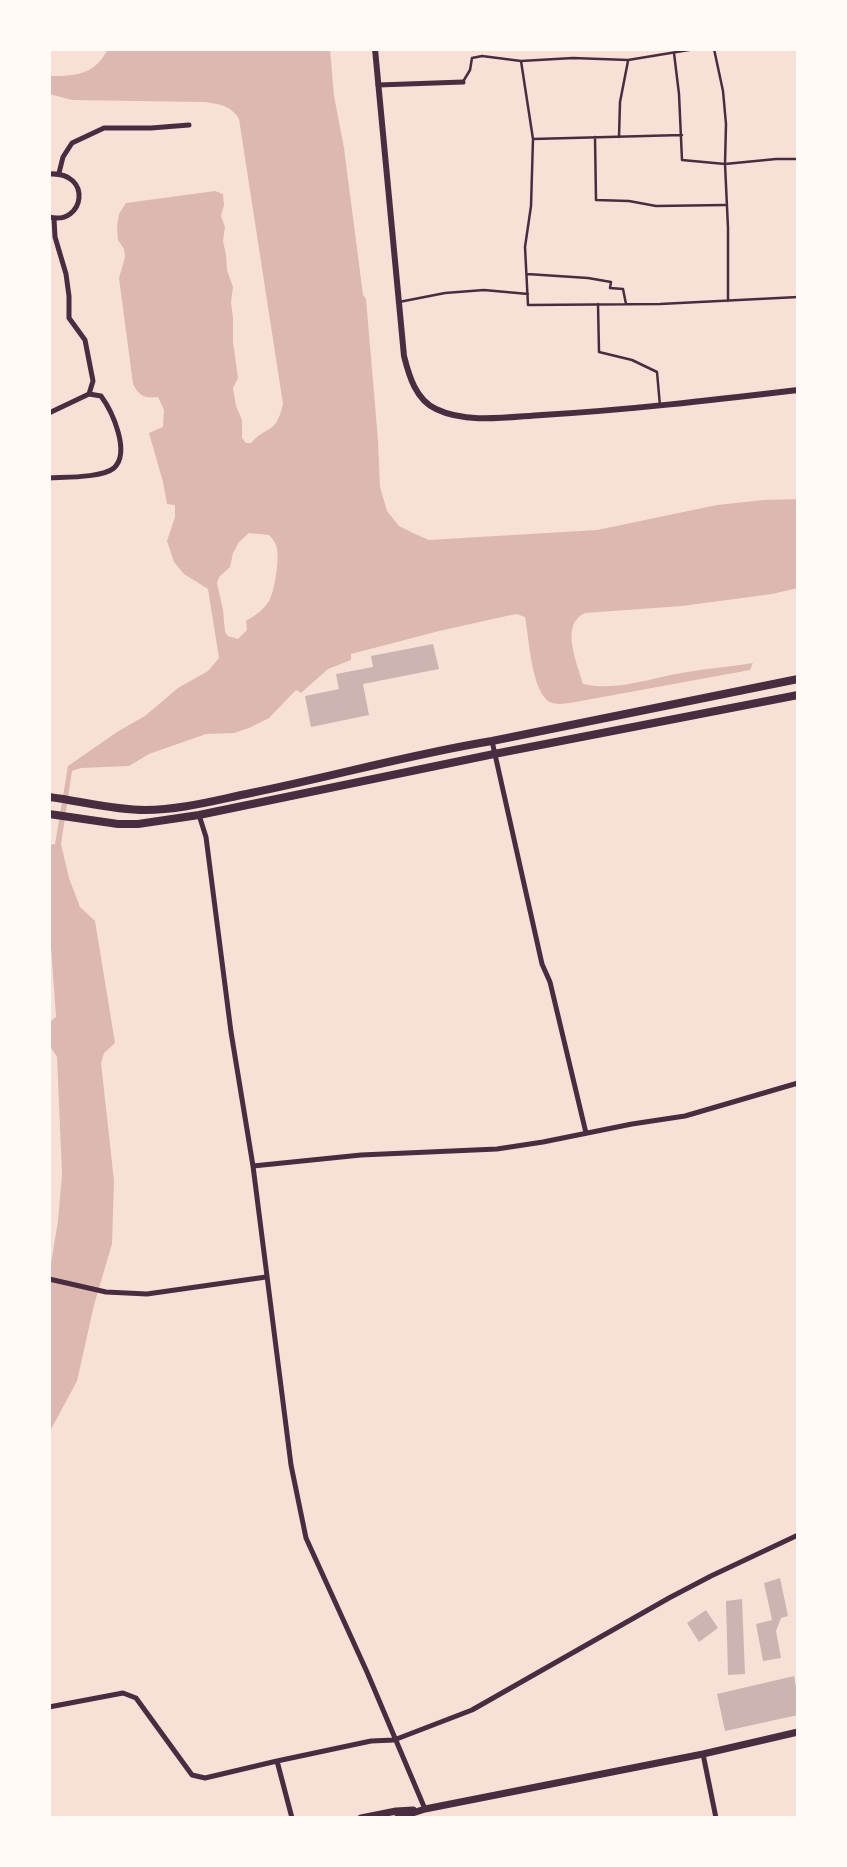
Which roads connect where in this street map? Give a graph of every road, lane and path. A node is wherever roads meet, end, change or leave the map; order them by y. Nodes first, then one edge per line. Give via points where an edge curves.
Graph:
1 (375, 49) edge
2 (695, 49) edge
3 (714, 49) edge
4 (674, 52) junction
5 (628, 60) junction
6 (521, 61) junction
7 (463, 82) joint
8 (378, 85) junction
9 (189, 125) dead end
10 (682, 135) junction
11 (595, 137) junction
12 (619, 137) junction
13 (533, 139) junction
14 (798, 159) edge
15 (724, 164) junction
16 (60, 173) junction
17 (50, 174) edge
18 (726, 205) junction
19 (51, 218) edge
20 (526, 274) junction
21 (528, 294) junction
22 (798, 298) edge
23 (727, 301) junction
24 (399, 302) junction
25 (598, 304) junction
26 (626, 304) junction
27 (798, 390) edge
28 (89, 394) junction
29 (660, 405) junction
30 (49, 413) edge
31 (49, 478) edge
32 (798, 679) edge
33 (798, 695) edge
34 (492, 741) junction
35 (494, 754) junction
36 (49, 797) edge
37 (49, 814) edge
38 (199, 815) junction
39 (798, 1083) edge
40 (586, 1133) junction
41 (253, 1167) junction
42 (267, 1277) junction
43 (49, 1279) edge
44 (798, 1535) edge
45 (49, 1707) edge
46 (798, 1732) edge
47 (394, 1740) junction
48 (703, 1754) junction
49 (277, 1761) junction
50 (425, 1809) junction
51 (292, 1818) edge
52 (361, 1818) edge
53 (397, 1818) edge
54 (425, 1818) edge
55 (716, 1818) edge

1 - 8 street
2 - 4 lane
3 - 15 lane via 726,124
4 - 5 lane
4 - 10 lane
5 - 6 lane
5 - 12 lane
6 - 7 lane via 472,58
6 - 13 lane
7 - 8 street
8 - 24 street
9 - 16 street via 104,128 72,143
10 - 12 lane
10 - 15 lane via 682,160
11 - 12 lane
11 - 13 lane
11 - 18 lane via 596,200 656,206
13 - 20 lane
14 - 15 lane
15 - 18 lane
16 - 17 street
16 - 19 street via 78,187 79,202 69,215
18 - 23 lane
19 - 28 street via 66,274 69,318 85,340 93,381
20 - 21 lane
20 - 26 lane via 611,282 610,288 623,289
21 - 24 lane via 484,290
21 - 25 lane via 528,305
22 - 23 lane
23 - 26 lane
24 - 29 street via 408,371 421,398 435,409 480,418
25 - 26 lane
25 - 29 lane via 599,352 657,372
27 - 29 street
28 - 30 street
28 - 31 street via 101,396 108,405 120,440 120,458 113,469 96,475
32 - 34 main road
33 - 35 main road
34 - 35 street
34 - 36 main road via 179,808 124,809
35 - 38 main road
35 - 40 street
37 - 38 main road via 138,824
38 - 41 street via 206,837
39 - 40 street via 685,1115
40 - 41 street via 497,1149 361,1155
41 - 42 street
42 - 43 street via 146,1294 106,1292
42 - 47 street via 291,1465 306,1538
44 - 47 street via 669,1598 472,1710
45 - 49 street via 123,1693 136,1698 192,1775 205,1778
46 - 48 main road
47 - 49 street
47 - 50 street
48 - 50 main road
48 - 55 street
49 - 51 street
50 - 52 main road
50 - 53 main road
50 - 54 street

